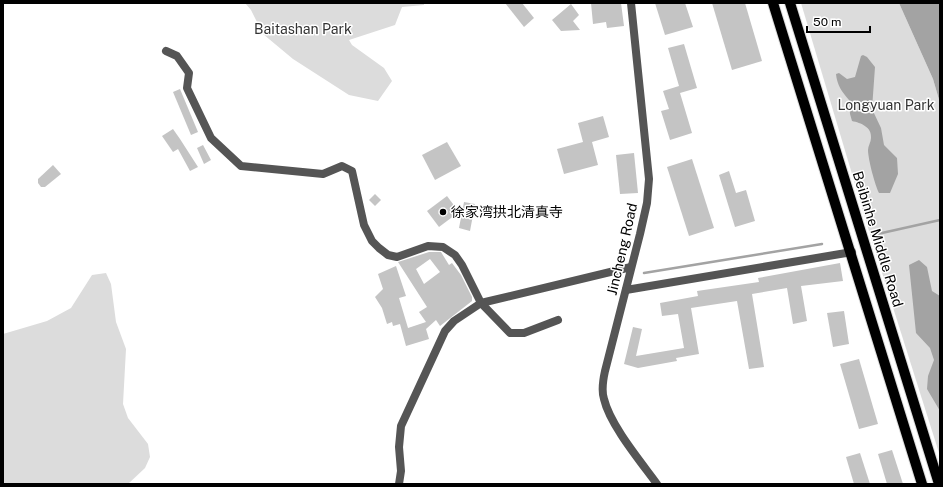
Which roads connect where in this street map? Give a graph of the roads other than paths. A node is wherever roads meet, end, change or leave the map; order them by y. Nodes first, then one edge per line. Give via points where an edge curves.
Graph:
1 (631, 3) edge
2 (768, 3) edge
3 (773, 3) edge
4 (790, 3) edge
5 (166, 51) dead end
6 (794, 67) junction
7 (852, 252) junction
8 (631, 267) junction
9 (626, 290) junction
10 (481, 303) junction
11 (558, 320) dead end
12 (399, 484) edge
13 (657, 484) edge
14 (922, 484) edge
15 (939, 484) edge

1 - 8 street, Jincheng Road via 649,180 647,203
2 - 6 main road
3 - 6 main road
4 - 15 main road, Beibinhe Middle Road
5 - 10 street via 177,56 189,74 187,88 211,138 241,166 323,174 342,166 348,167 352,171 364,225 379,248 388,255 397,257 428,246 444,247 462,265
6 - 7 main road, Beibinhe Middle Road
7 - 9 street
7 - 14 main road, Beibinhe Middle Road
8 - 9 street, Jincheng Road
8 - 10 street
9 - 13 street, Jincheng Road via 604,376 604,399 608,411
10 - 11 street via 510,333 524,333
10 - 12 street via 454,321 445,331 421,381 401,426

